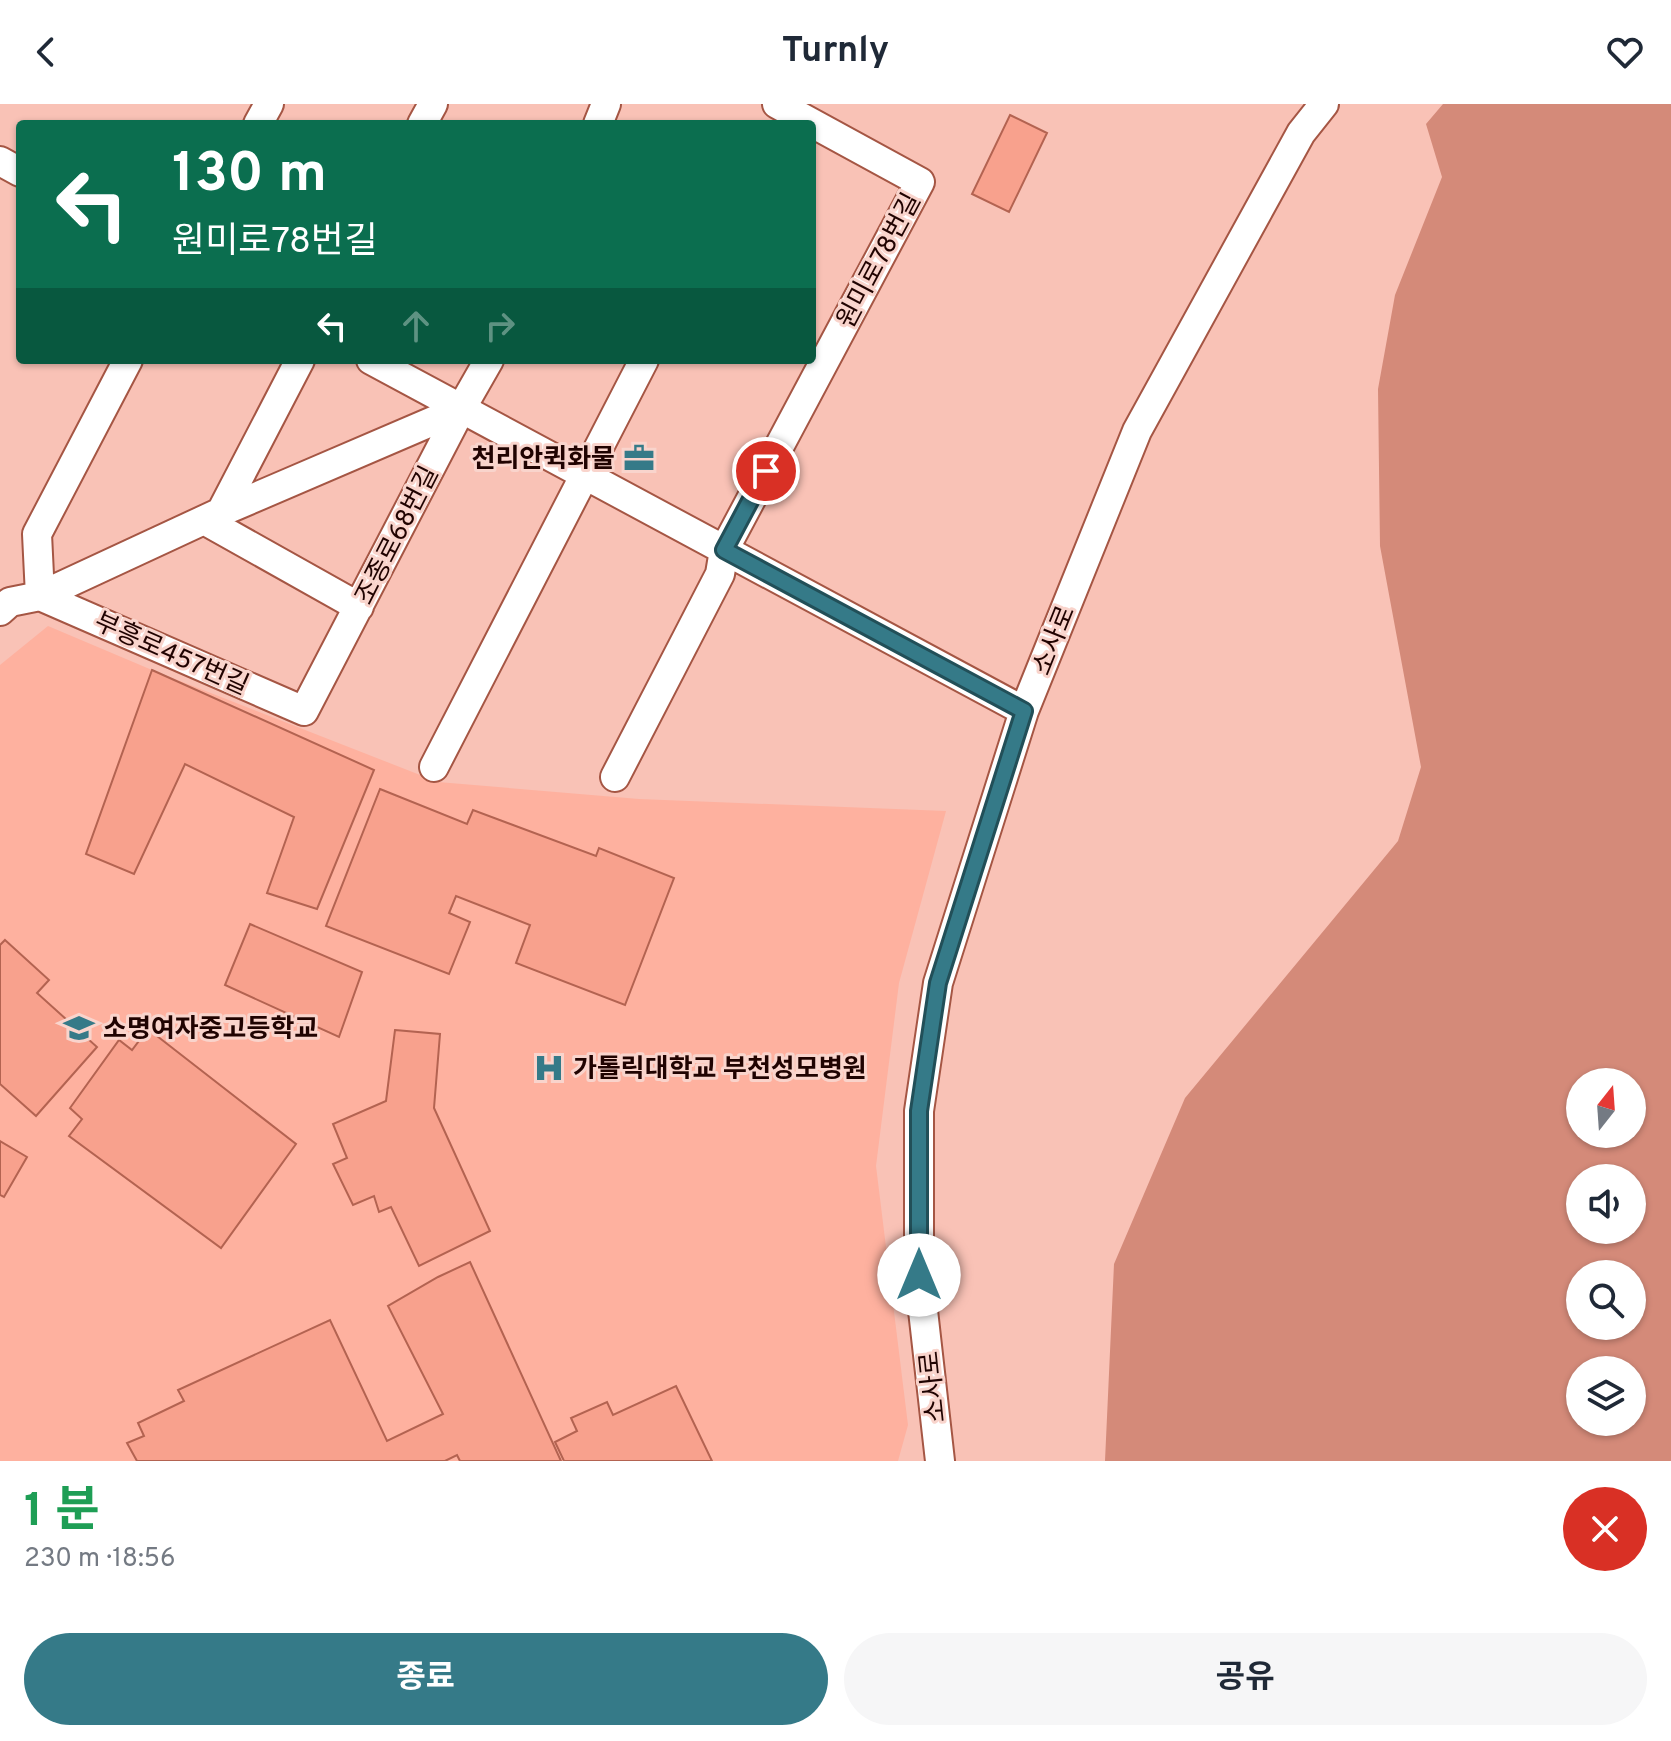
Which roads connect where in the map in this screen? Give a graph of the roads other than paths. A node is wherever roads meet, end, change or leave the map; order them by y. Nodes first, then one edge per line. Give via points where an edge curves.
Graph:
1 (777, 104) edge
2 (1324, 104) edge
3 (806, 120) edge
4 (816, 125) edge
5 (126, 364) edge
6 (298, 364) edge
7 (378, 364) edge
8 (487, 364) edge
9 (642, 364) edge
10 (461, 409) junction
11 (584, 475) junction
12 (212, 516) junction
13 (724, 550) junction
14 (40, 596) junction
15 (359, 607) junction
16 (0, 611) edge
17 (304, 711) joint
18 (1024, 711) junction
19 (434, 767) dead end
20 (615, 777) dead end
21 (940, 1461) edge

1 - 3 street, 원미로78번길
2 - 18 street, 소사로 via 1301,133 1137,431
4 - 13 street, 원미로78번길 via 920,182
5 - 14 street via 37,534
6 - 12 street
7 - 10 street
8 - 10 street, 조종로68번길
9 - 11 street
10 - 11 street
10 - 12 street, 부흥로457번길
10 - 15 street, 조종로68번길
11 - 13 street
11 - 19 street
12 - 14 street, 부흥로457번길
12 - 15 street
13 - 18 street
13 - 20 street, 원미로78번길 via 720,574
14 - 16 street, 부흥로457번길 via 10,602
14 - 17 street, 부흥로457번길
15 - 17 street, 조종로68번길
18 - 21 street, 소사로 via 938,983 919,1111 919,1275

